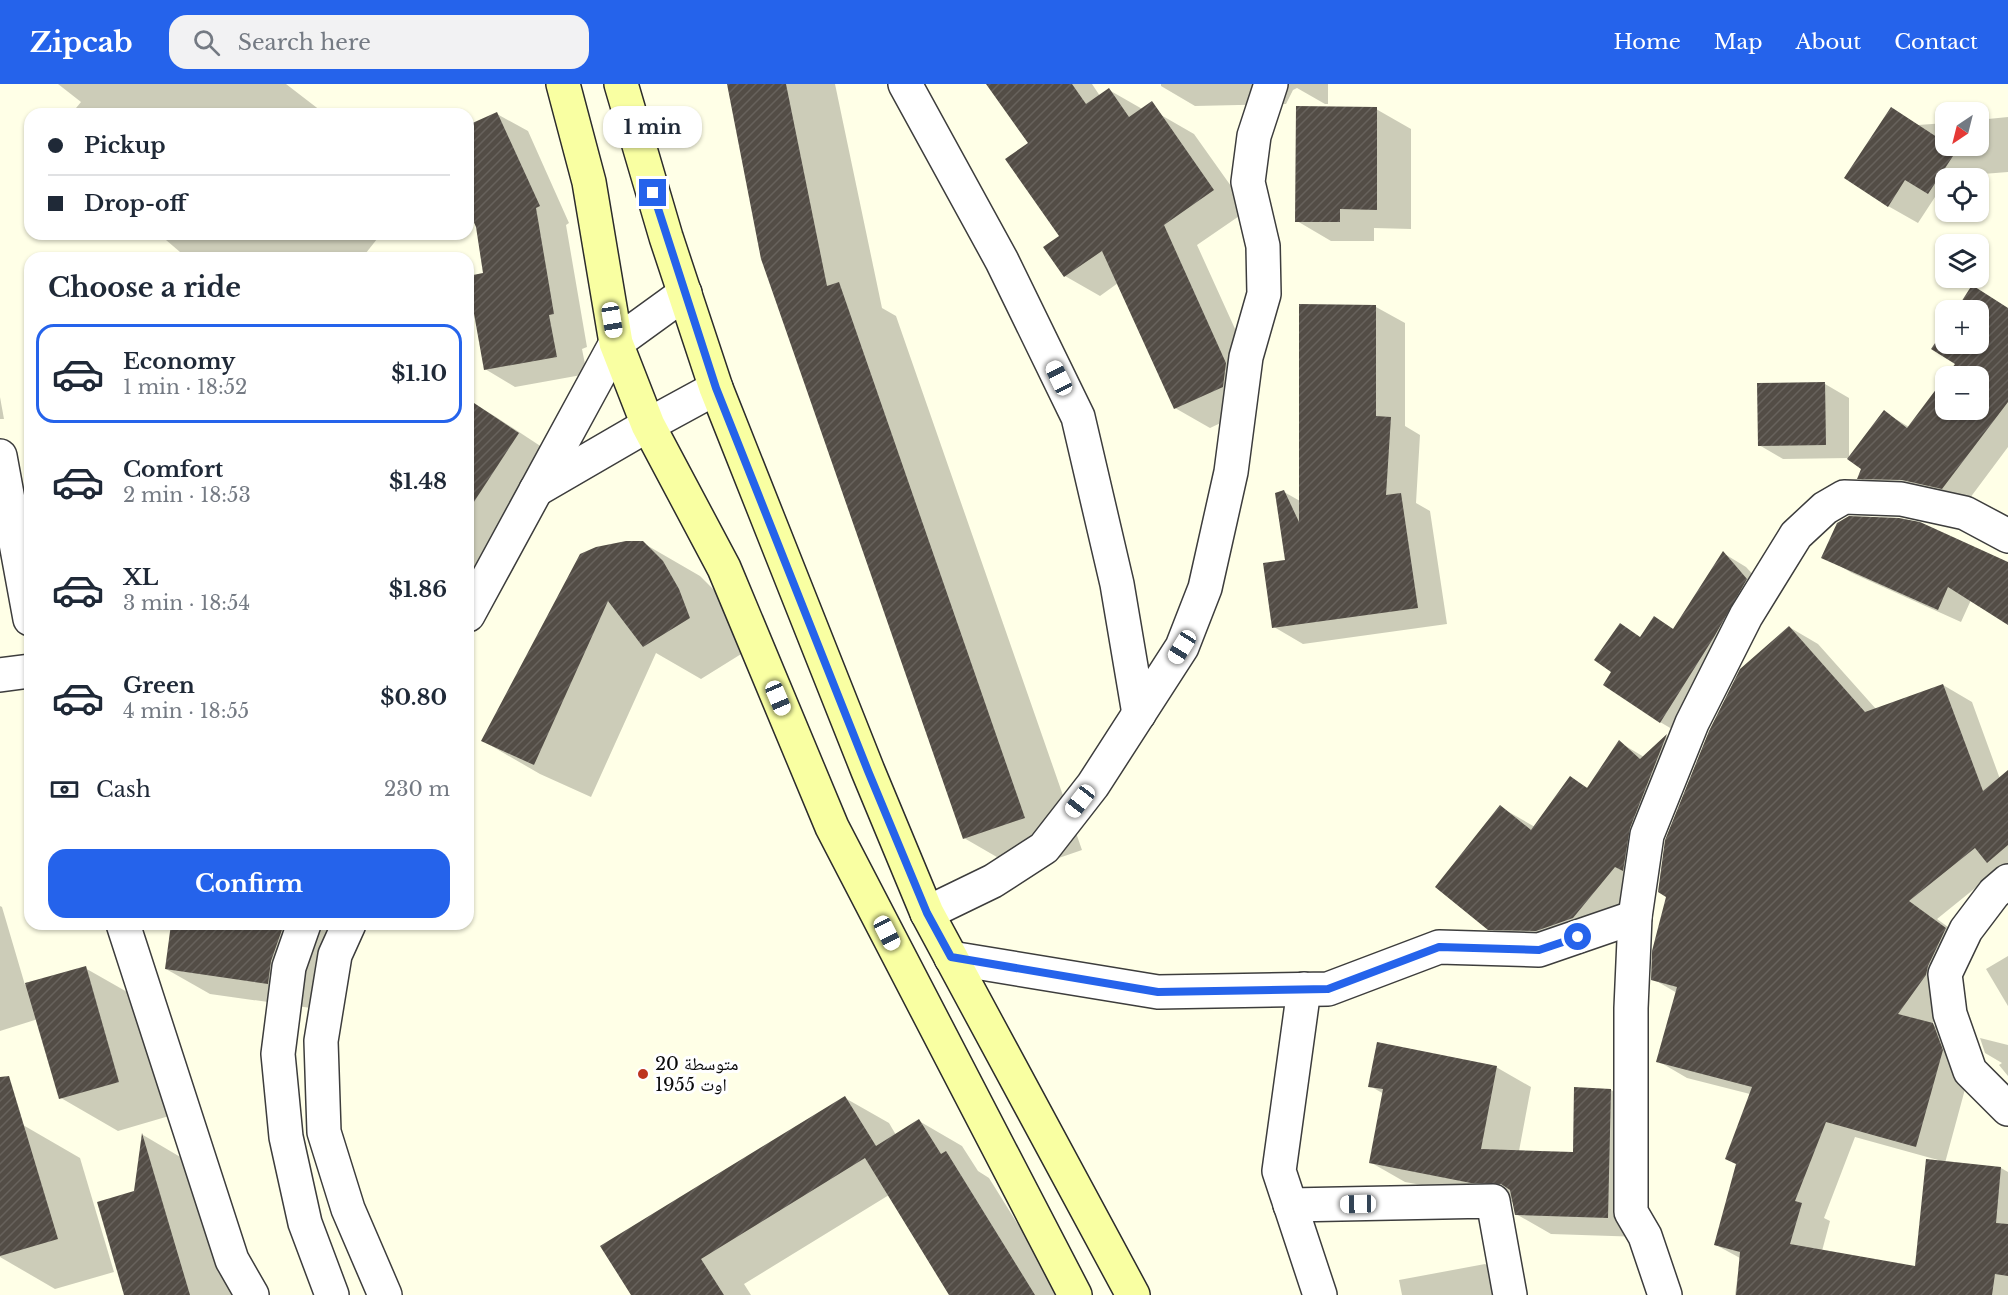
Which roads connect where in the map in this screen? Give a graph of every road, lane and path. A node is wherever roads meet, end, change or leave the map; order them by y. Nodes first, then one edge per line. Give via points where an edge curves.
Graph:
1 (563, 84) edge
2 (621, 84) edge
3 (905, 84) edge
4 (1271, 84) edge
5 (685, 292) junction
6 (616, 343) junction
7 (716, 388) junction
8 (648, 424) junction
9 (0, 456) edge
10 (534, 491) junction
11 (2008, 536) edge
12 (24, 586) edge
13 (474, 604) edge
14 (24, 672) edge
15 (0, 675) edge
16 (1139, 714) junction
17 (2008, 881) edge
18 (927, 913) junction
19 (1635, 917) junction
20 (125, 930) edge
21 (301, 930) edge
22 (346, 930) edge
23 (951, 957) junction
24 (1304, 989) junction
25 (2008, 1109) edge
26 (1290, 1205) junction
27 (252, 1295) edge
28 (332, 1295) edge
29 (385, 1295) edge
30 (1075, 1295) edge
31 (1133, 1295) edge
32 (1320, 1295) edge
33 (1510, 1295) edge
34 (1665, 1295) edge

1 - 6 main road via 589,182
2 - 5 main road
3 - 16 street via 1002,261 1077,417 1117,584
4 - 16 street via 1254,136 1248,182 1263,246 1264,294 1246,357 1231,472 1205,588 1182,647
5 - 6 street
5 - 7 main road
6 - 8 main road
6 - 10 street
7 - 8 street
7 - 18 main road
8 - 10 street
8 - 30 main road via 724,568 832,827
9 - 12 street
10 - 13 street
11 - 19 street via 1965,513 1901,499 1844,497 1825,508 1796,535 1746,616 1692,723 1647,835
14 - 15 street
16 - 18 street via 1093,785 1044,848 993,881
17 - 25 street via 1966,930 1946,974 1950,1014 1970,1071
18 - 23 main road
19 - 24 street via 1539,950 1439,947 1328,989
19 - 34 street via 1631,1212 1645,1236
20 - 27 street via 232,1260
21 - 28 street via 289,967 278,1054 286,1137 305,1223
22 - 29 street via 335,955 321,1041 324,1132 348,1209
23 - 24 street via 1158,992
23 - 31 main road
24 - 26 street via 1279,1171
26 - 32 street
26 - 33 street via 1493,1202

